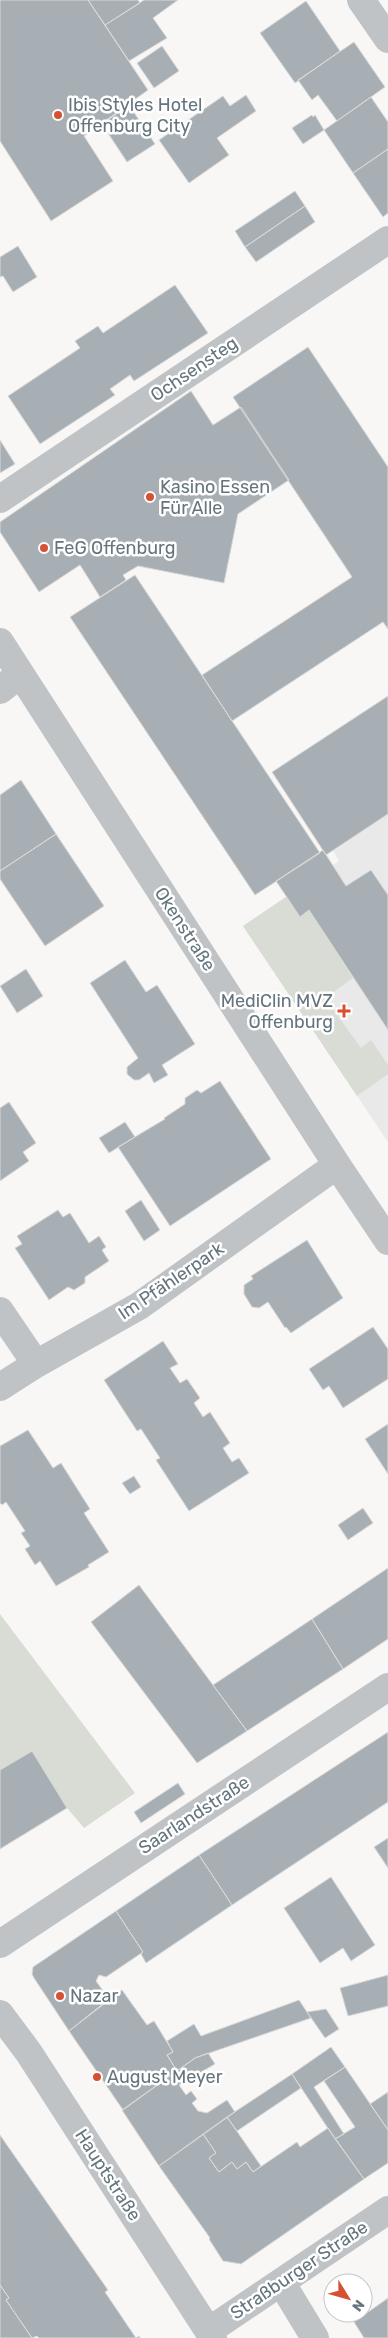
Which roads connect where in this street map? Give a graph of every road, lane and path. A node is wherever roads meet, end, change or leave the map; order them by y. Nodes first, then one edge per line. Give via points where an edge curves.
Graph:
1 (361, 0) edge
2 (388, 39) edge
3 (388, 240) edge
4 (0, 499) edge
5 (0, 642) edge
6 (10, 682) edge
7 (337, 1165) junction
8 (388, 1241) edge
9 (0, 1311) edge
10 (36, 1364) junction
11 (0, 1388) edge
12 (388, 1687) edge
13 (0, 1944) edge
14 (0, 2014) edge
15 (388, 2210) edge
16 (281, 2282) junction
17 (212, 2334) edge
18 (313, 2336) edge

1 - 2 street
3 - 4 street, Ochsensteg
5 - 6 street, Okenstraße
6 - 7 street, Okenstraße
7 - 8 street, Okenstraße
7 - 10 street, Im Pfählerpark via 138,1306
9 - 10 street
10 - 11 street, Im Pfählerpark
12 - 13 street, Saarlandstraße
14 - 17 street, Hauptstraße via 29,2053
15 - 16 street, Straßburger Straße
16 - 17 street, Straßburger Straße
16 - 18 street

